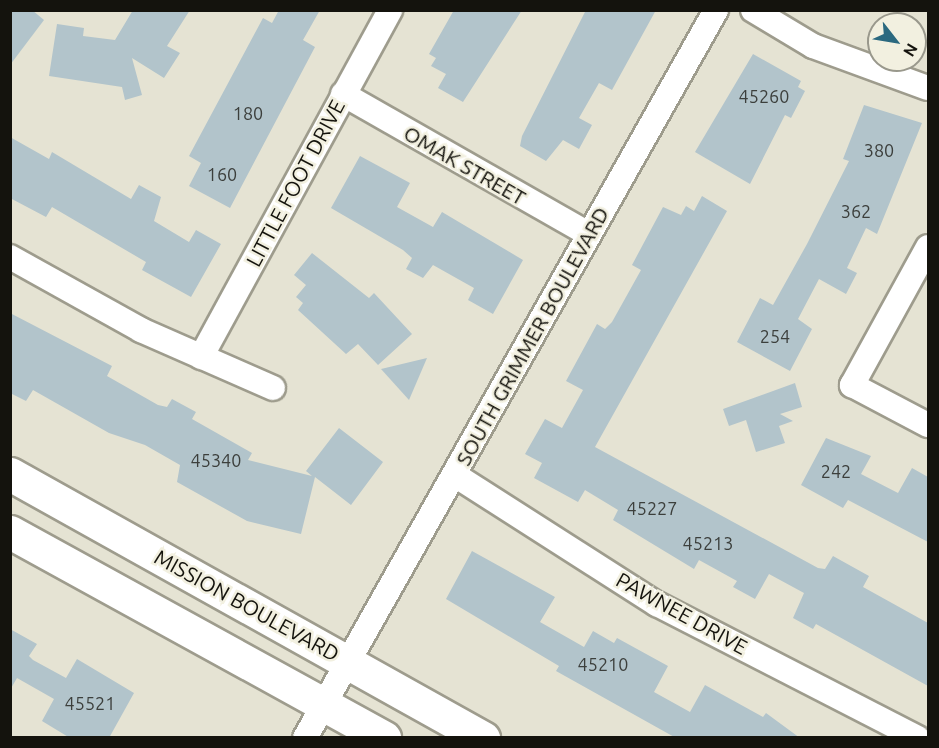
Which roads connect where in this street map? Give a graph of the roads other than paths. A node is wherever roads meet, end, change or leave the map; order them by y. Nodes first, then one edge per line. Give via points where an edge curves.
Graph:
1 (390, 10) edge
2 (716, 10) edge
3 (753, 10) edge
4 (928, 87) edge
5 (343, 93) junction
6 (588, 234) junction
7 (928, 247) edge
8 (10, 257) edge
9 (201, 357) junction
10 (273, 388) dead end
11 (928, 425) edge
12 (10, 474) edge
13 (455, 475) junction
14 (10, 532) edge
15 (346, 660) junction
16 (324, 701) junction
17 (305, 738) edge
18 (384, 738) edge
19 (483, 738) edge
20 (918, 738) edge

1 - 5 street, LITTLE FOOT DRIVE
2 - 6 street, SOUTH GRIMMER BOULEVARD
3 - 4 street via 813,46
5 - 6 street, OMAK STREET
5 - 9 street, LITTLE FOOT DRIVE
6 - 13 street, SOUTH GRIMMER BOULEVARD
7 - 11 street via 852,385
8 - 9 street via 141,330
9 - 10 street
12 - 15 main road, MISSION BOULEVARD
13 - 15 street, SOUTH GRIMMER BOULEVARD
13 - 20 street, PAWNEE DRIVE via 657,604
14 - 16 main road
15 - 16 street, SOUTH GRIMMER BOULEVARD
15 - 19 main road, MISSION BOULEVARD
16 - 17 street, SOUTH GRIMMER BOULEVARD
16 - 18 main road

